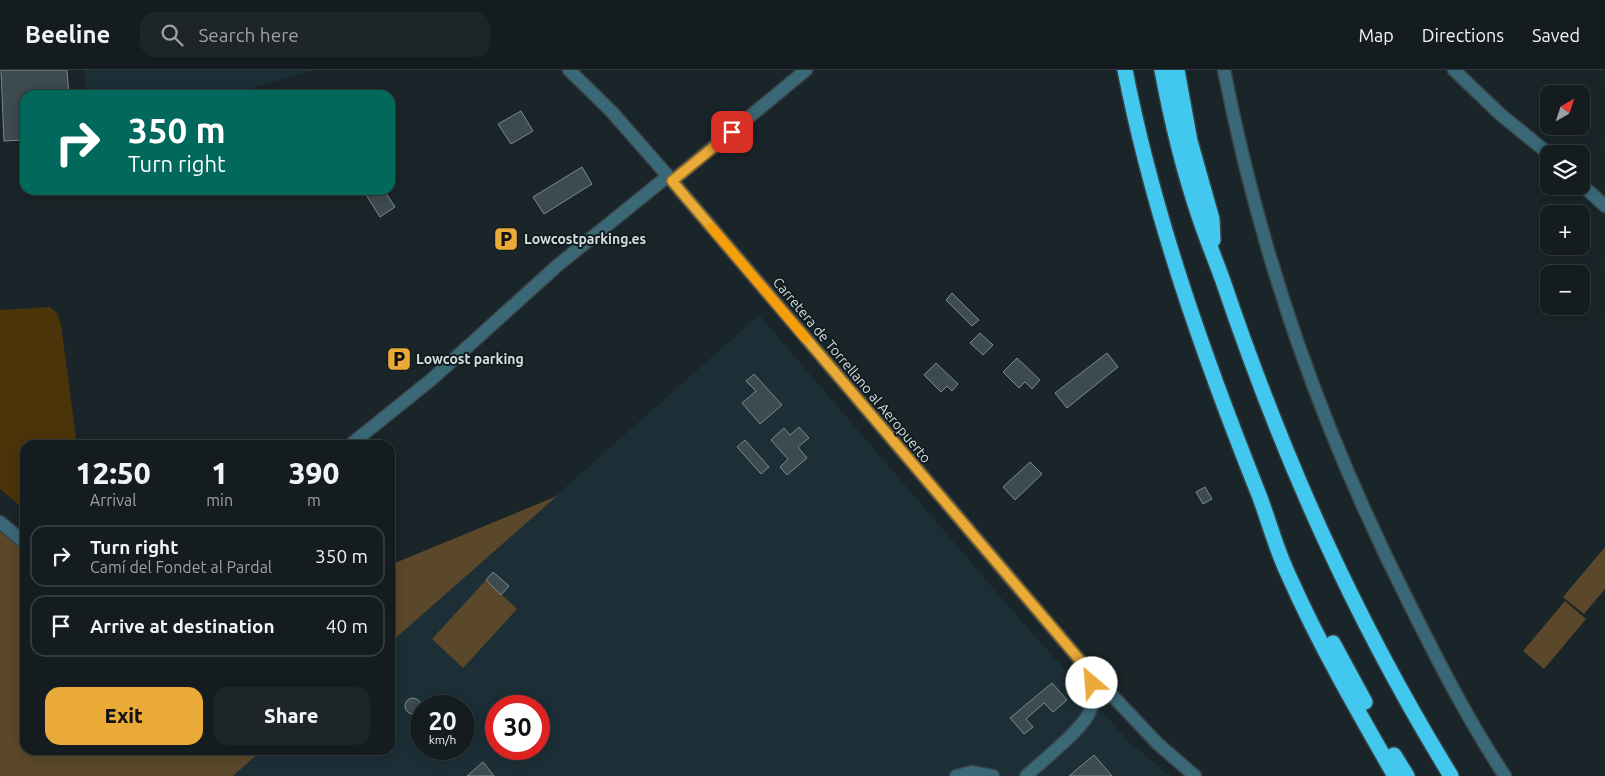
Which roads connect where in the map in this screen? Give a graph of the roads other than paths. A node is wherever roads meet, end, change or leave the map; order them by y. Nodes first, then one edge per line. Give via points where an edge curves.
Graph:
1 (569, 70) edge
2 (806, 70) edge
3 (1125, 70) edge
4 (1162, 70) edge
5 (1177, 70) edge
6 (1224, 70) edge
7 (1454, 70) edge
8 (1540, 147) edge
9 (670, 178) junction
10 (1590, 192) edge
11 (1605, 206) edge
12 (1215, 256) junction
13 (356, 440) edge
14 (1259, 496) junction
15 (0, 522) edge
16 (20, 539) edge
17 (1090, 672) junction
18 (956, 776) edge
19 (993, 776) edge
20 (1026, 776) edge
21 (1195, 776) edge
22 (1395, 776) edge
23 (1407, 776) edge
24 (1451, 776) edge
25 (1505, 776) edge

1 - 9 street, Carretera de Torrellano al Aeropuerto via 611,111
2 - 9 street
3 - 14 highway via 1157,202 1182,287
4 - 12 highway via 1188,180
5 - 12 highway via 1190,141 1212,219
6 - 25 street via 1238,142 1266,249 1327,427 1373,532 1418,622 1462,705
7 - 8 street
9 - 13 street via 558,265 432,379
9 - 17 street, Carretera de Torrellano al Aeropuerto
10 - 11 street
12 - 24 highway via 1255,377 1307,504 1386,666
14 - 22 highway via 1304,609
14 - 23 highway via 1340,657
15 - 16 street
17 - 20 street via 1088,716
17 - 21 street, Carretera de Torrellano al Aeropuerto via 1158,744
18 - 19 street via 972,772

